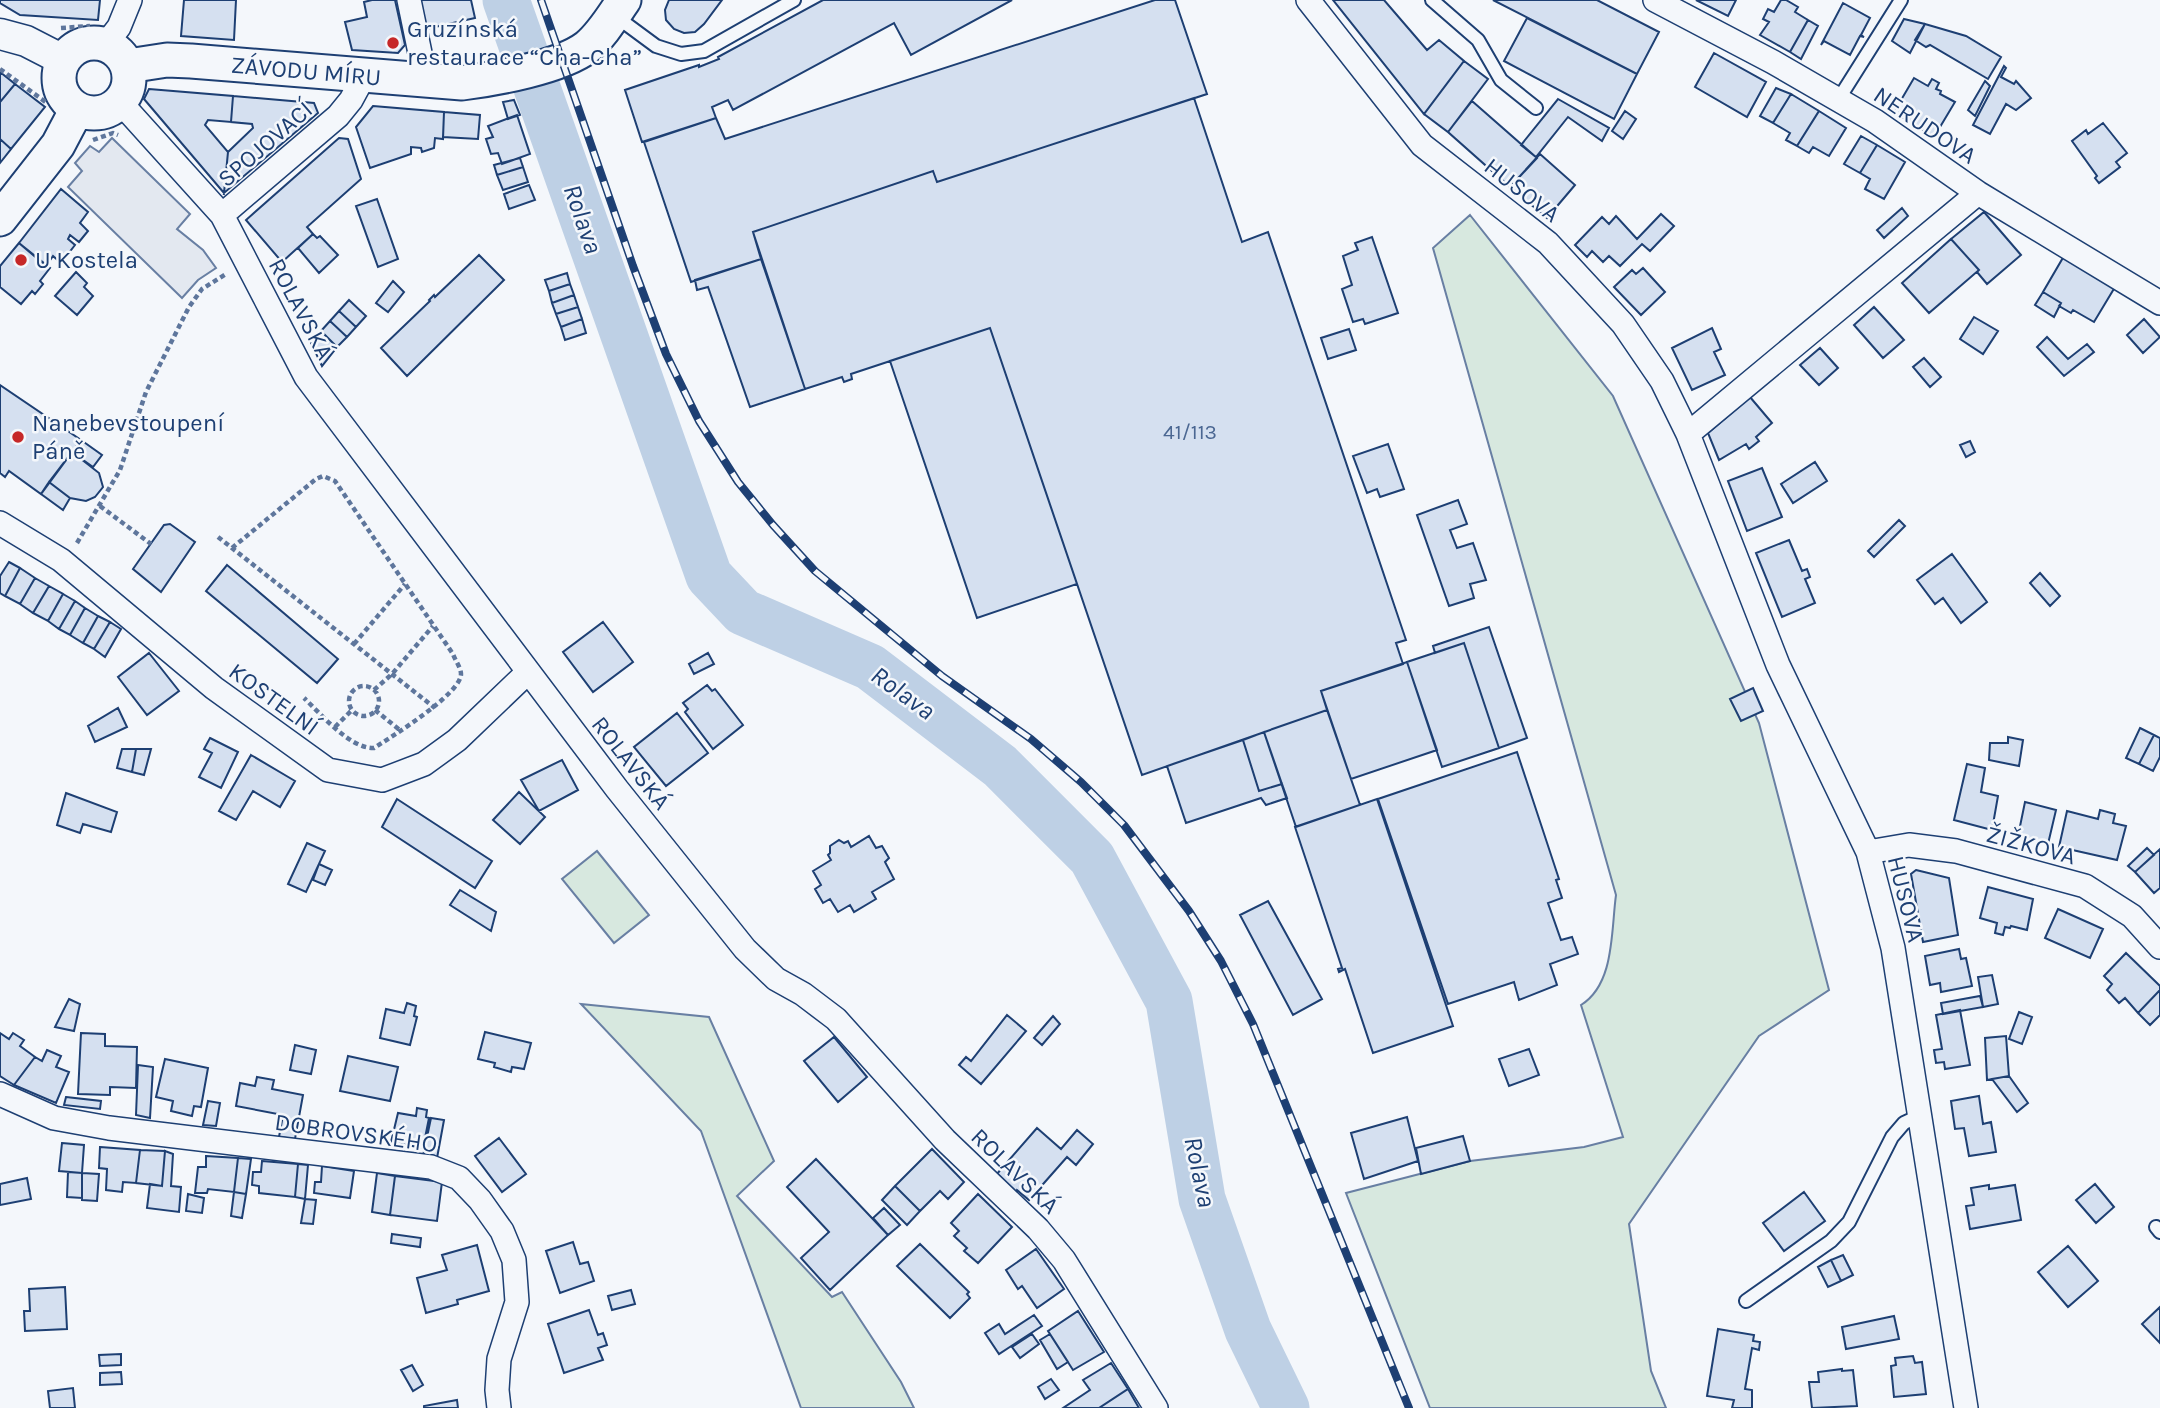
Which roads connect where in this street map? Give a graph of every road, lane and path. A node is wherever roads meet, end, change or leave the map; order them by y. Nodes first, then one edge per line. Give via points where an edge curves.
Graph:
1 (130, 0) edge
2 (409, 0) edge
3 (794, 0) edge
4 (1308, 0) edge
5 (1432, 0) edge
6 (1655, 0) edge
7 (1900, 0) edge
8 (619, 7) edge
9 (50, 26) dead end
10 (0, 34) edge
11 (112, 44) junction
12 (63, 60) junction
13 (0, 69) edge
14 (364, 76) junction
15 (420, 80) junction
16 (1839, 100) junction
17 (120, 102) junction
18 (1536, 108) dead end
19 (62, 112) junction
20 (90, 141) dead end
21 (128, 141) dead end
22 (1978, 193) junction
23 (222, 215) junction
24 (0, 219) edge
25 (223, 262) dead end
26 (2160, 303) edge
27 (1688, 434) junction
28 (100, 506) junction
29 (0, 523) edge
30 (218, 537) dead end
31 (151, 544) dead end
32 (76, 545) dead end
33 (232, 548) junction
34 (405, 584) junction
35 (433, 626) junction
36 (354, 644) junction
37 (528, 672) junction
38 (392, 674) junction
39 (374, 690) junction
40 (304, 698) dead end
41 (435, 708) junction
42 (352, 710) junction
43 (375, 710) junction
44 (335, 727) junction
45 (401, 731) junction
46 (1868, 852) junction
47 (2160, 947) edge
48 (0, 1094) edge
49 (1919, 1116) junction
50 (1746, 1301) dead end
51 (499, 1408) edge
52 (1156, 1408) edge
53 (1966, 1408) edge

1 - 11 street
2 - 15 street via 420,53
3 - 8 lane via 704,51 681,54 656,46
4 - 27 street, HUSOVA via 1422,145 1548,243 1623,324 1662,380
5 - 18 lane via 1478,40 1501,80
6 - 16 street, NERUDOVA
7 - 16 lane
8 - 15 main road, ZÁVODU MÍRU via 587,47 550,64 483,81
9 - 11 path
10 - 12 street
11 - 12 main road, ZÁVODU MÍRU via 82,44
11 - 14 main road, ZÁVODU MÍRU via 167,60
11 - 17 main road via 129,85
12 - 19 main road via 58,82 68,102
13 - 19 path
14 - 15 main road, ZÁVODU MÍRU
14 - 23 street, SPOJOVACÍ via 338,116
16 - 22 street, NERUDOVA
17 - 19 main road via 99,113
17 - 23 street, ROLAVSKÁ
19 - 24 main road via 58,145
20 - 21 path via 113,133
22 - 26 street, NERUDOVA
22 - 27 street
23 - 37 street, ROLAVSKÁ via 306,377
25 - 28 path via 229,273 202,289 189,307 146,392 120,470
27 - 46 street, HUSOVA via 1778,665
28 - 31 path
28 - 32 path
29 - 37 street, KOSTELNÍ via 61,560 214,688 328,770 382,780 424,764 457,740
30 - 33 path
33 - 34 path via 323,476 335,481
33 - 36 path
34 - 35 path
34 - 36 path
35 - 38 path
35 - 41 path via 461,673
36 - 38 path
37 - 52 street, ROLAVSKÁ via 745,949 776,979 836,1019 945,1140 1064,1259
38 - 39 path
38 - 41 path
39 - 42 path via 364,685 354,688 349,701
39 - 43 path via 379,702
40 - 44 path
41 - 45 path
42 - 43 path via 365,716
42 - 44 path
43 - 45 path
44 - 45 path via 367,748
46 - 47 street, ŽIŽKOVA via 1909,845 1955,852 2085,886 2132,916
46 - 49 street, HUSOVA via 1893,948
48 - 51 street, DOBROVSKÉHO via 54,1118 108,1128 431,1167 459,1178 502,1231 514,1260 517,1302 499,1359
49 - 50 lane via 1904,1123 1892,1137 1849,1222 1831,1241
49 - 53 street, HUSOVA

